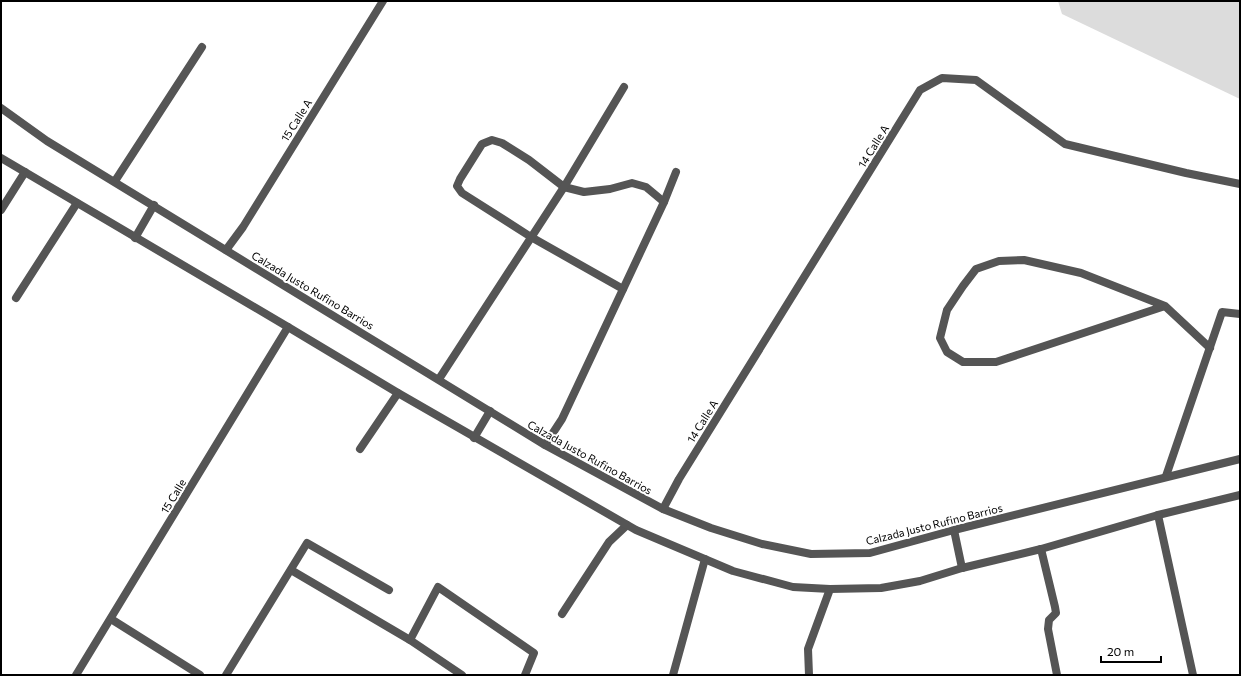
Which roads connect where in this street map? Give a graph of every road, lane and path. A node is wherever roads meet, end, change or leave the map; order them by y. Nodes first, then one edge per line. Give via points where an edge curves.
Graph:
1 (382, 1) edge
2 (202, 47) dead end
3 (624, 87) dead end
4 (1, 108) edge
5 (1, 158) edge
6 (25, 172) junction
7 (676, 172) dead end
8 (115, 181) junction
9 (1240, 184) edge
10 (564, 186) junction
11 (664, 202) junction
12 (77, 203) junction
13 (154, 205) junction
14 (1, 210) edge
15 (531, 237) junction
16 (135, 238) junction
17 (226, 250) junction
18 (624, 289) junction
19 (16, 298) dead end
20 (1165, 306) junction
21 (1240, 314) edge
22 (288, 327) junction
23 (1210, 348) junction
24 (439, 379) junction
25 (398, 393) junction
26 (490, 411) junction
27 (474, 438) junction
28 (545, 445) junction
29 (360, 449) dead end
30 (1240, 459) edge
31 (1166, 476) junction
32 (1240, 495) edge
33 (663, 510) junction
34 (1158, 515) junction
35 (627, 525) junction
36 (954, 530) junction
37 (1041, 549) junction
38 (705, 559) junction
39 (962, 568) junction
40 (290, 570) junction
41 (830, 589) junction
42 (389, 590) dead end
43 (562, 614) dead end
44 (111, 619) junction
45 (410, 640) junction
46 (76, 675) edge
47 (200, 675) edge
48 (226, 675) edge
49 (462, 675) edge
50 (525, 675) edge
51 (673, 675) edge
52 (809, 675) edge
53 (1057, 675) edge
54 (1193, 675) edge

1 - 17 street, 15 Calle A
2 - 8 street
3 - 10 street
4 - 8 street, Calzada Justo Rufino Barrios via 47,140
5 - 6 street
6 - 12 street
6 - 14 street
7 - 11 street
8 - 13 street, Calzada Justo Rufino Barrios
9 - 33 street, 14 Calle A via 1065,144 976,80 942,78 920,90 679,479
10 - 11 street via 584,192 632,183 646,187
10 - 15 street
10 - 15 street via 502,143 492,140 482,144 457,186 462,193
11 - 18 street
12 - 16 street
12 - 19 street
13 - 16 street
13 - 17 street, Calzada Justo Rufino Barrios
15 - 18 street
15 - 24 street
16 - 22 street
17 - 24 street, Calzada Justo Rufino Barrios
18 - 28 street via 562,419
20 - 20 street via 1081,273 1024,260 999,261 976,269 947,310 940,338 947,352 963,362 996,362
20 - 23 street
21 - 23 street via 1222,312
22 - 25 street
22 - 44 street, 15 Calle
23 - 31 street
24 - 26 street, Calzada Justo Rufino Barrios
25 - 27 street
25 - 29 street
26 - 27 street
26 - 28 street, Calzada Justo Rufino Barrios
27 - 35 street
28 - 33 street, Calzada Justo Rufino Barrios
30 - 31 street, Calzada Justo Rufino Barrios
31 - 36 street, Calzada Justo Rufino Barrios
32 - 34 street
33 - 36 street, Calzada Justo Rufino Barrios via 762,544 811,554 870,553
34 - 37 street
34 - 54 street
35 - 38 street
35 - 43 street via 609,542
36 - 39 street
37 - 39 street
37 - 53 street via 1056,613 1049,620 1048,629
38 - 41 street via 734,571 793,587
38 - 51 street
39 - 41 street via 920,581 881,588
40 - 42 street via 307,543
40 - 45 street
40 - 48 street
41 - 52 street via 808,649
44 - 46 street, 15 Calle
44 - 47 street
45 - 49 street
45 - 50 street via 438,587 534,653

